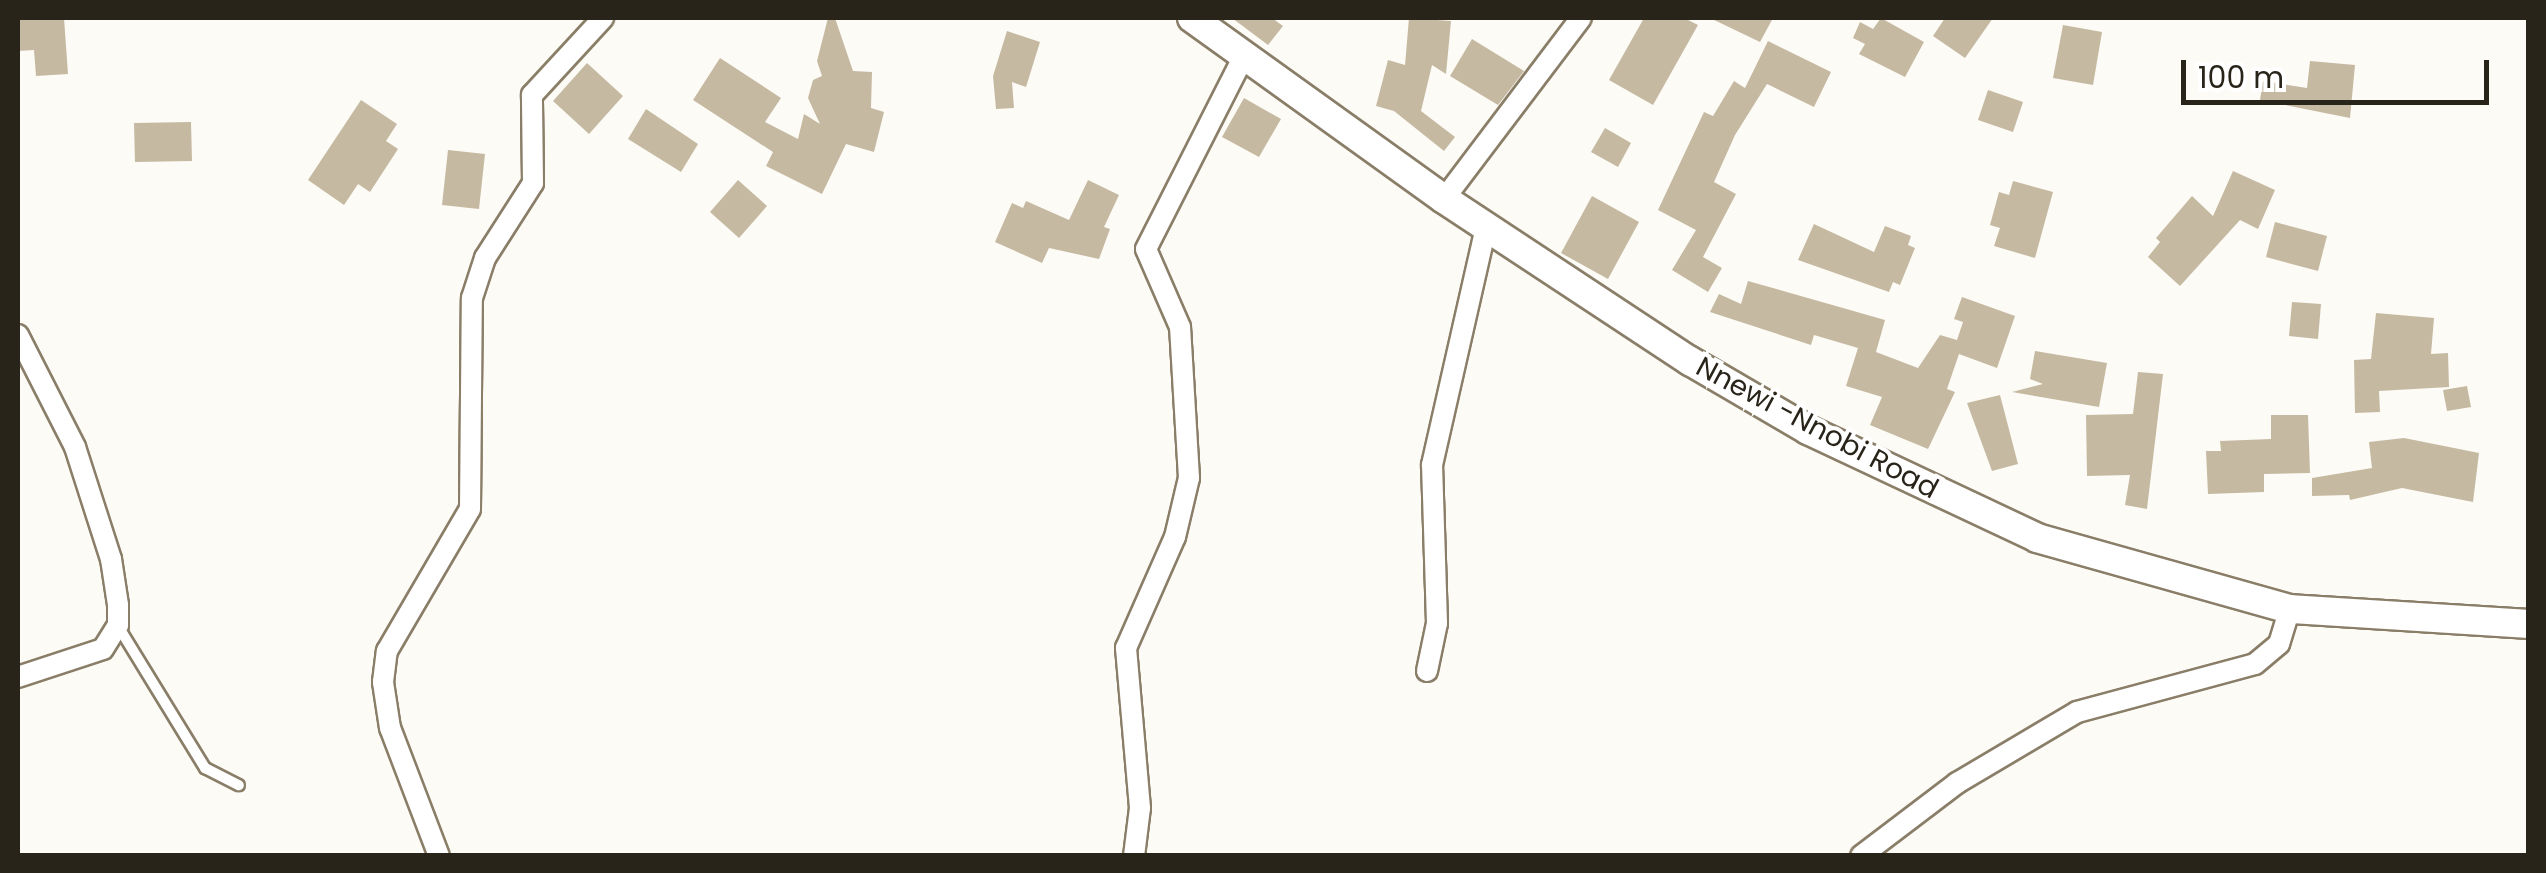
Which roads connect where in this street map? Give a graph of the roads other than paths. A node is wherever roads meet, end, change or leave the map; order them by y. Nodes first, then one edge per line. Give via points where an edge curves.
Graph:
1 (603, 18) edge
2 (1192, 18) edge
3 (1580, 18) edge
4 (1244, 56) junction
5 (1444, 198) junction
6 (1486, 226) junction
7 (18, 336) edge
8 (2290, 609) junction
9 (2528, 624) edge
10 (118, 625) junction
11 (1427, 671) dead end
12 (18, 678) edge
13 (238, 785) dead end
14 (439, 856) edge
15 (1134, 856) edge
16 (1862, 856) edge

1 - 14 street via 532,95 533,183 485,258 472,298 470,509 388,651 382,682 390,728
2 - 4 main road, Nnewi -Nnobi Road
3 - 5 street
4 - 5 main road, Nnewi -Nnobi Road
4 - 15 street via 1146,250 1180,327 1189,478 1175,536 1126,648 1140,808
5 - 6 main road, Nnewi -Nnobi Road
6 - 8 main road, Nnewi -Nnobi Road via 1690,361 1876,464 2037,538
6 - 11 street via 1432,465 1437,623
7 - 10 street via 74,446 111,558
8 - 9 main road, Nnewi -Nnobi Road
8 - 16 street via 2279,644 2254,664 2078,712 1957,783
10 - 12 street via 103,649
10 - 13 lane via 205,768

